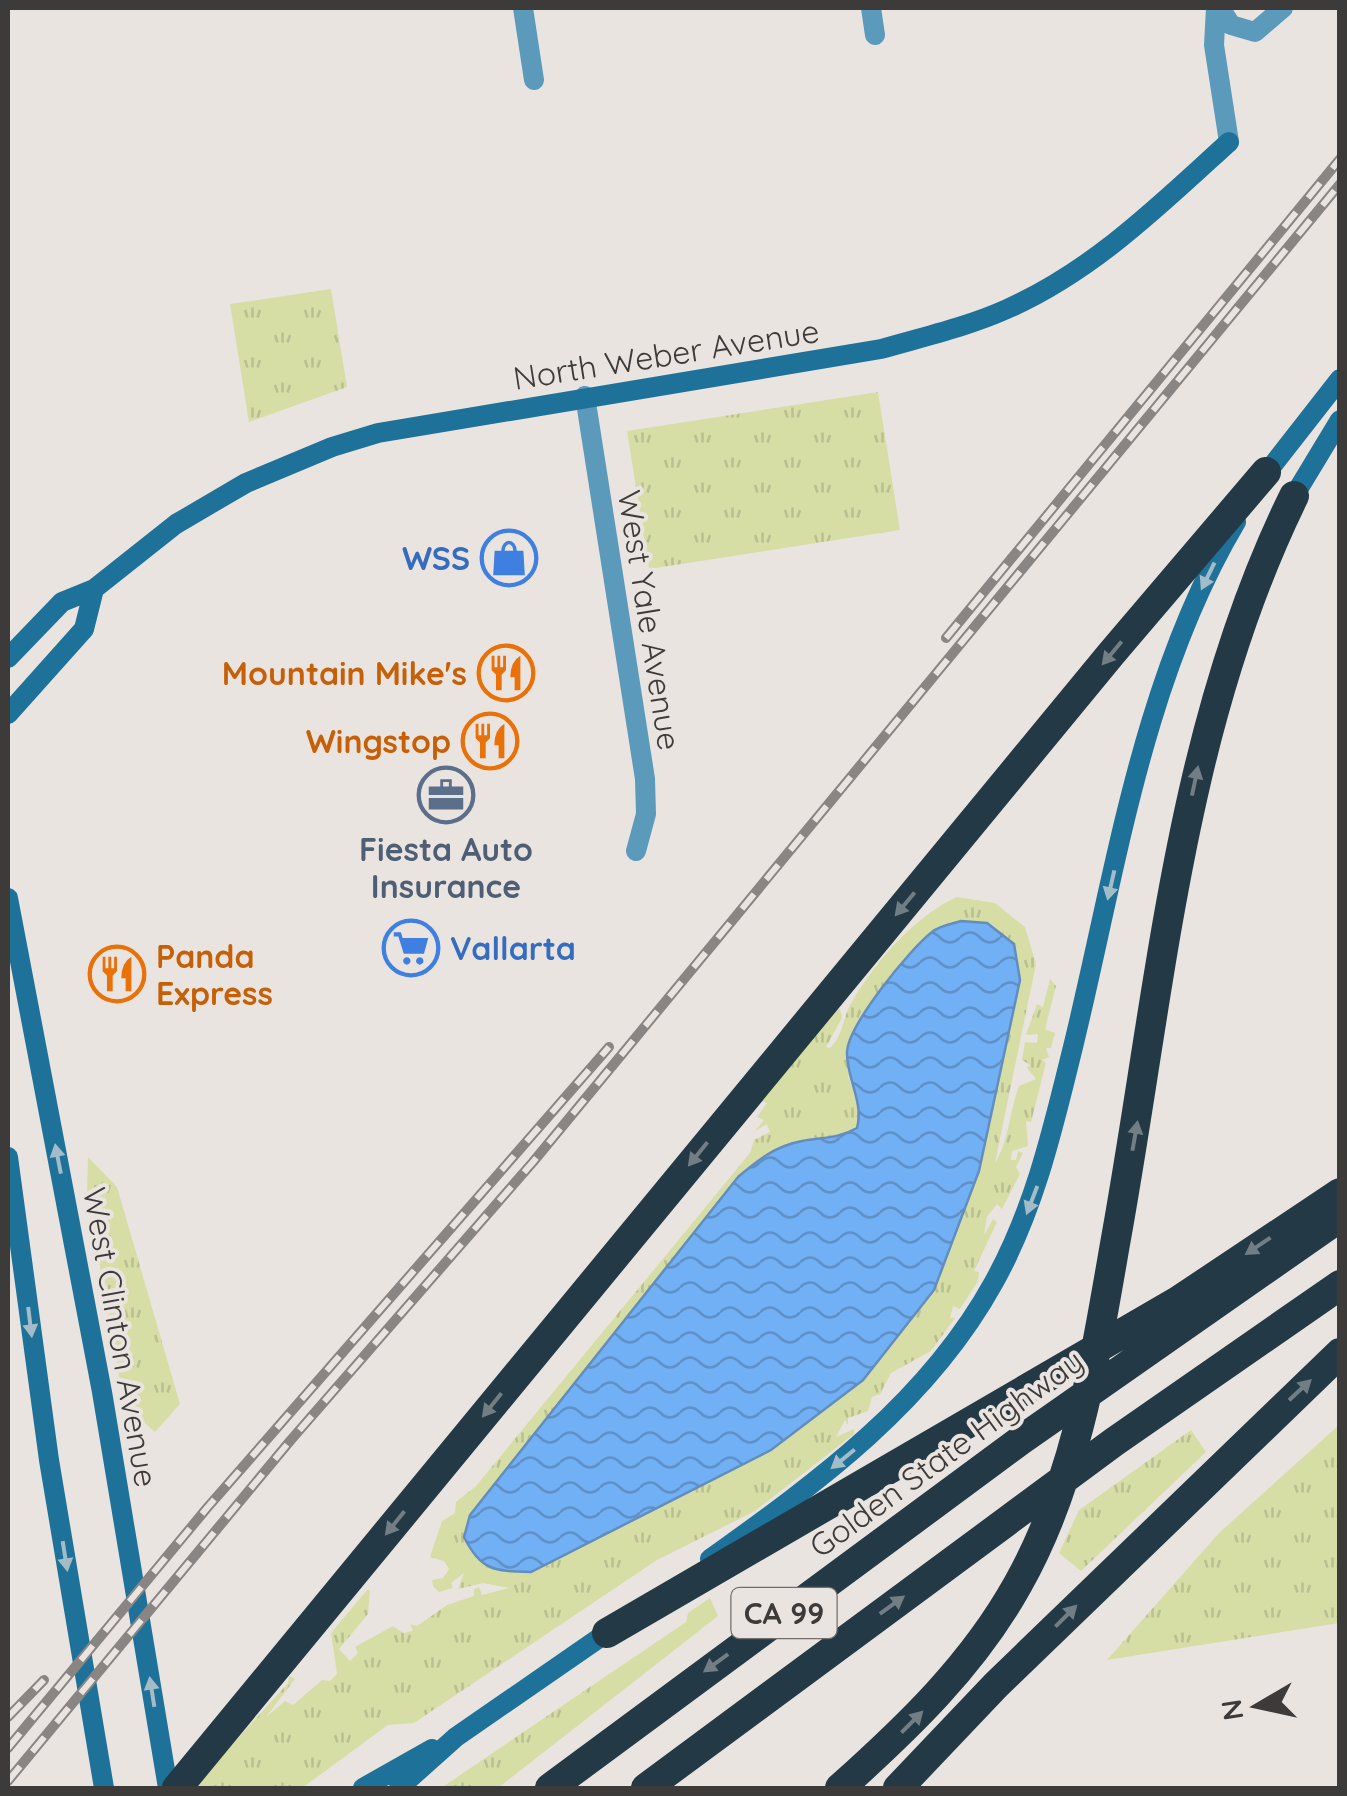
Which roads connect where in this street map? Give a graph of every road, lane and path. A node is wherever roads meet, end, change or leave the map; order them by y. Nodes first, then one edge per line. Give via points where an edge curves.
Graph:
1 (523, 8) edge
2 (871, 8) edge
3 (1218, 8) edge
4 (1283, 8) edge
5 (875, 35) dead end
6 (534, 80) dead end
7 (1229, 142) joint
8 (1340, 379) edge
9 (585, 396) junction
10 (1340, 420) edge
11 (1266, 472) junction
12 (1294, 496) joint
13 (94, 590) junction
14 (8, 658) edge
15 (8, 714) edge
16 (636, 851) dead end
17 (8, 898) edge
18 (8, 1156) edge
19 (1340, 1193) edge
20 (1340, 1218) edge
21 (1340, 1285) edge
22 (1340, 1353) edge
23 (607, 1633) junction
24 (456, 1737) junction
25 (104, 1788) edge
26 (168, 1788) edge
27 (177, 1788) edge
28 (363, 1788) edge
29 (399, 1788) edge
30 (550, 1788) edge
31 (646, 1788) edge
32 (840, 1788) edge
33 (898, 1788) edge

1 - 6 street
2 - 5 street
3 - 4 street via 1232,25 1255,32
3 - 7 street via 1214,44
7 - 9 main road, North Weber Avenue via 1134,229 1006,309 881,349
8 - 11 main road
9 - 13 main road, North Weber Avenue via 378,433 280,467 176,524
9 - 16 street, West Yale Avenue via 645,779 646,814
10 - 12 main road
11 -> 23 main road via 1194,604 1167,674 1045,1161 993,1284 943,1358 864,1442
11 -> 27 highway
32 -> 12 highway via 970,1658 1047,1524 1078,1427 1105,1303 1207,725 1240,620
13 - 14 main road, North Weber Avenue via 62,602
13 - 15 main road via 84,629
26 -> 17 main road, West Clinton Avenue via 102,1392
18 -> 25 main road
19 -> 23 highway via 1119,1336
20 -> 30 highway, Golden State Highway / CA 99 via 1021,1440
31 -> 21 highway, CA 99 via 1114,1442
33 -> 22 highway via 996,1684
23 - 24 main road
24 - 28 main road
24 - 29 main road

